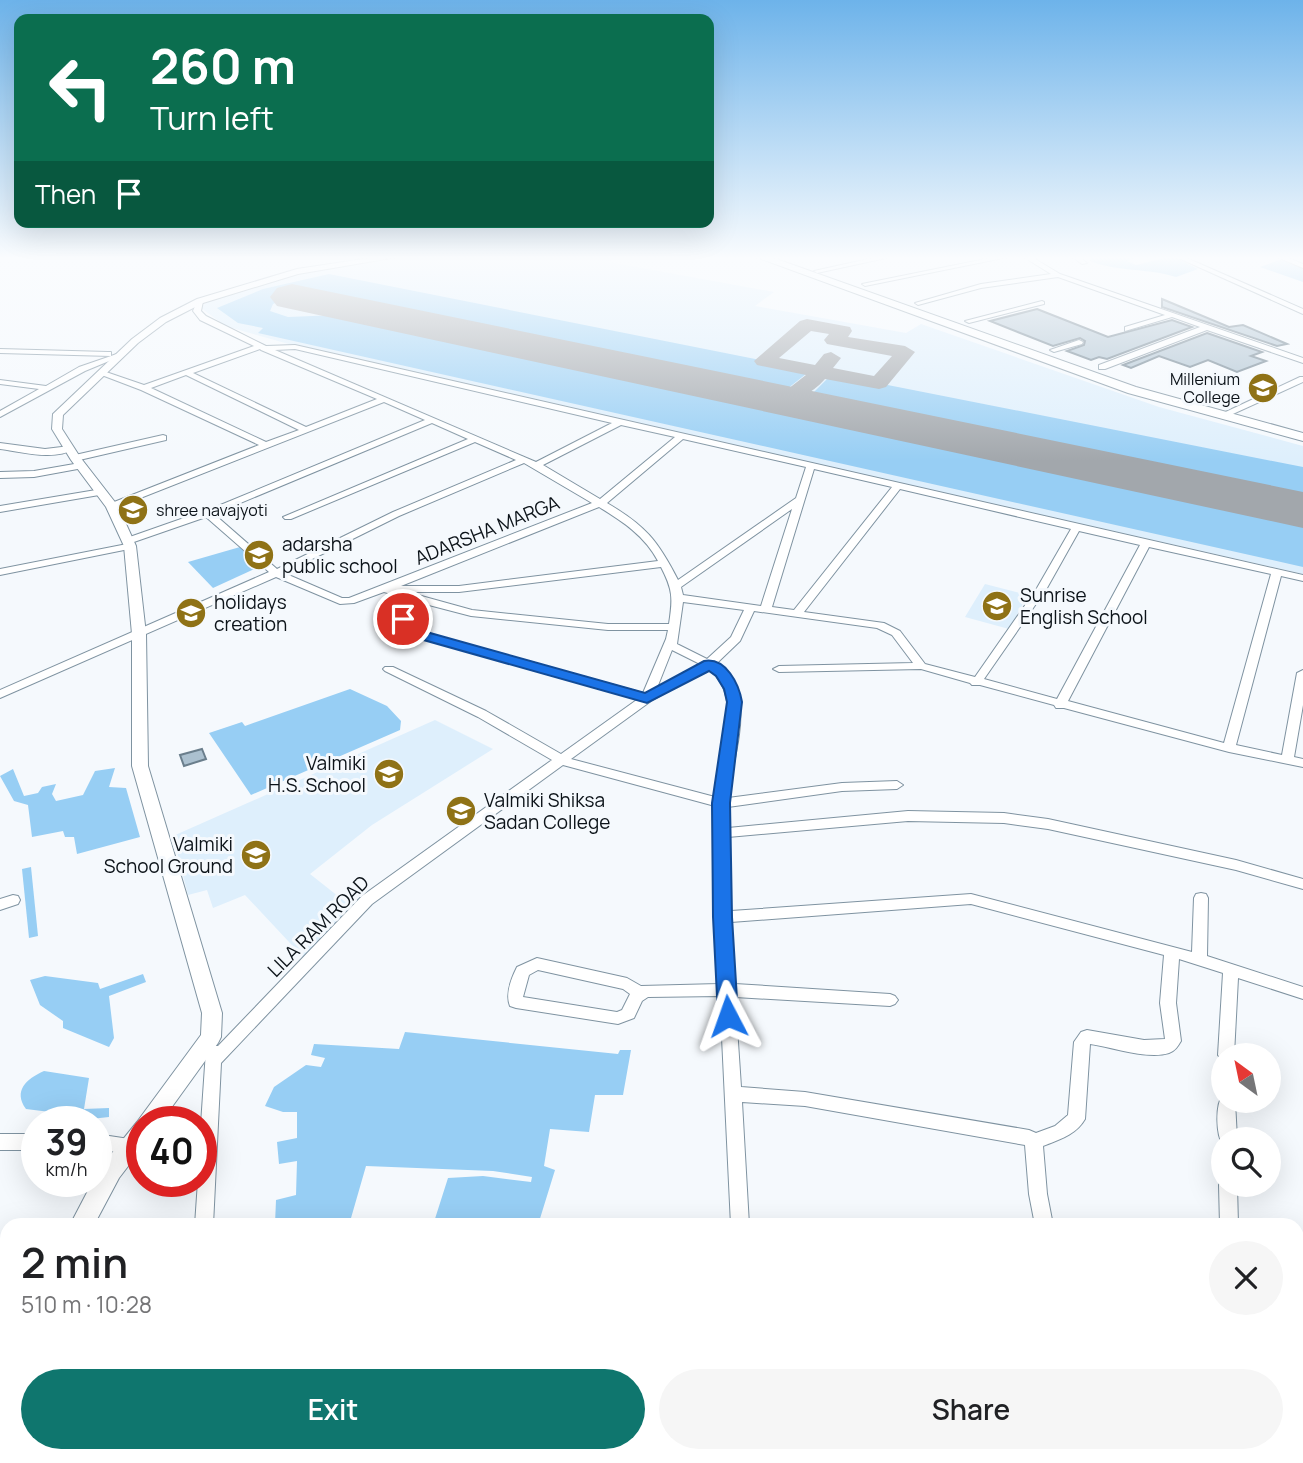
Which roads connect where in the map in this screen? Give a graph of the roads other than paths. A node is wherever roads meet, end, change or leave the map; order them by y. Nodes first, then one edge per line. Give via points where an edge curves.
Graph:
1 (158, 324) edge
2 (216, 324) edge
3 (948, 324) edge
4 (967, 324) edge
5 (1143, 324) edge
6 (1199, 324) edge
7 (1207, 327) junction
8 (1128, 329) dead end
9 (1079, 342) dead end
10 (262, 347) junction
11 (0, 351) edge
12 (1054, 351) dead end
13 (122, 354) junction
14 (1303, 361) edge
15 (1102, 367) dead end
16 (187, 373) junction
17 (103, 374) junction
18 (1303, 379) edge
19 (0, 382) edge
20 (46, 388) junction
21 (144, 388) junction
22 (385, 399) junction
23 (0, 414) edge
24 (1225, 414) junction
25 (433, 421) junction
26 (618, 423) junction
27 (306, 430) junction
28 (1303, 430) edge
29 (1303, 437) edge
30 (163, 438) dead end
31 (679, 438) junction
32 (475, 439) junction
33 (0, 446) edge
34 (267, 446) junction
35 (75, 458) junction
36 (523, 460) junction
37 (536, 466) junction
38 (810, 468) junction
39 (0, 475) edge
40 (898, 486) junction
41 (102, 492) junction
42 (799, 500) junction
43 (602, 502) junction
44 (112, 506) junction
45 (0, 509) edge
46 (207, 513) junction
47 (288, 517) dead end
48 (1077, 526) junction
49 (1146, 543) junction
50 (129, 544) junction
51 (665, 563) junction
52 (0, 572) edge
53 (1277, 572) junction
54 (276, 573) junction
55 (1303, 578) edge
56 (676, 586) junction
57 (384, 589) junction
58 (678, 598) junction
59 (420, 601) junction
60 (750, 608) junction
61 (765, 611) junction
62 (796, 615) junction
63 (139, 634) junction
64 (671, 634) junction
65 (709, 664) junction
66 (921, 666) junction
67 (389, 669) dead end
68 (779, 669) dead end
69 (1303, 673) edge
70 (976, 683) junction
71 (732, 689) joint
72 (0, 694) edge
73 (647, 698) junction
74 (1060, 705) junction
75 (1229, 748) junction
76 (1287, 759) junction
77 (563, 761) junction
78 (1303, 763) edge
79 (897, 785) dead end
80 (721, 803) junction
81 (722, 833) junction
82 (1303, 884) edge
83 (1201, 898) dead end
84 (722, 917) junction
85 (1172, 951) junction
86 (1199, 959) junction
87 (1231, 969) junction
88 (726, 990) junction
89 (1303, 993) edge
90 (640, 994) junction
91 (890, 1000) dead end
92 (211, 1037) junction
93 (1227, 1043) edge
94 (216, 1058) junction
95 (734, 1094) junction
96 (160, 1106) edge
97 (0, 1142) edge
98 (21, 1142) edge
99 (1034, 1142) junction
100 (126, 1151) edge
101 (1228, 1197) edge
102 (86, 1218) edge
103 (205, 1218) edge
104 (740, 1218) edge
105 (1043, 1218) edge
106 (1229, 1218) edge

1 - 13 main road
2 - 10 street
3 - 24 highway via 1112,383
4 - 24 highway
5 - 8 street
6 - 7 street
7 - 14 street
7 - 15 street
9 - 12 street
10 - 16 street
10 - 22 street
10 - 26 street via 295,347
11 - 13 street
13 - 17 main road
13 - 20 street
16 - 21 street
16 - 27 street
17 - 21 street
17 - 35 main road via 58,414 57,429
18 - 24 street
19 - 20 street
20 - 23 street
21 - 34 street
22 - 25 street
22 - 27 street
24 - 28 highway
24 - 29 highway
25 - 32 street
25 - 46 street
26 - 31 street
26 - 37 street
27 - 34 street
30 - 35 street
31 - 38 street
31 - 43 street, ADARSHA MARGA
32 - 36 street
32 - 47 street
33 - 35 street
34 - 44 street
35 - 39 street via 34,474
35 - 41 main road
36 - 37 street
36 - 54 street via 396,514
37 - 43 street
38 - 40 street
38 - 42 street
40 - 48 street
40 - 62 street
41 - 44 main road
41 - 45 street
42 - 56 street
42 - 61 street
43 - 51 street via 646,535
43 - 57 street, ADARSHA MARGA
44 - 50 main road
46 - 50 street
46 - 54 street, ADARSHA MARGA
48 - 49 street
48 - 70 street via 1042,588
49 - 53 street
49 - 74 street
50 - 52 street
50 - 63 main road
51 - 56 street
51 - 57 street via 460,589
53 - 55 street
53 - 75 street
54 - 57 street, ADARSHA MARGA via 340,601
54 - 63 street
56 - 58 street
57 - 59 street
58 - 60 street
58 - 64 street
59 - 64 street via 471,613
59 - 73 street via 419,608 403,619 418,634
60 - 61 street
60 - 65 street, LILA RAM ROAD via 736,639
61 - 62 street
62 - 66 street via 880,625 896,633
63 - 72 street
63 - 92 main road via 140,766 207,987
64 - 65 street via 677,650
64 - 73 street
65 - 71 street
65 - 73 street, LILA RAM ROAD
66 - 68 street
66 - 70 street
67 - 77 street via 482,714
69 - 76 street
70 - 74 street
71 - 80 street
73 - 77 street, LILA RAM ROAD
74 - 75 street
75 - 76 street
76 - 78 street
77 - 80 street
77 - 94 street, LILA RAM ROAD via 367,900
79 - 80 street via 842,787
80 - 81 street
81 - 82 street via 908,816 1004,818 1236,865
81 - 84 street
83 - 86 street
84 - 85 street via 971,899
84 - 88 street
85 - 86 street
85 - 99 street via 1168,1003 1173,1041 1167,1047 1144,1047 1087,1037 1082,1042 1076,1119
86 - 87 street
87 - 89 street
87 - 93 street
88 - 90 street
88 - 91 street
88 - 95 street
90 - 90 street via 622,1018 516,1002 515,995 522,971 537,964 627,984
92 - 94 street
92 - 96 main road
94 - 103 street
95 - 99 street via 870,1108 1015,1134
95 - 104 street
97 - 98 street
99 - 105 street
100 - 102 main road
101 - 106 street

